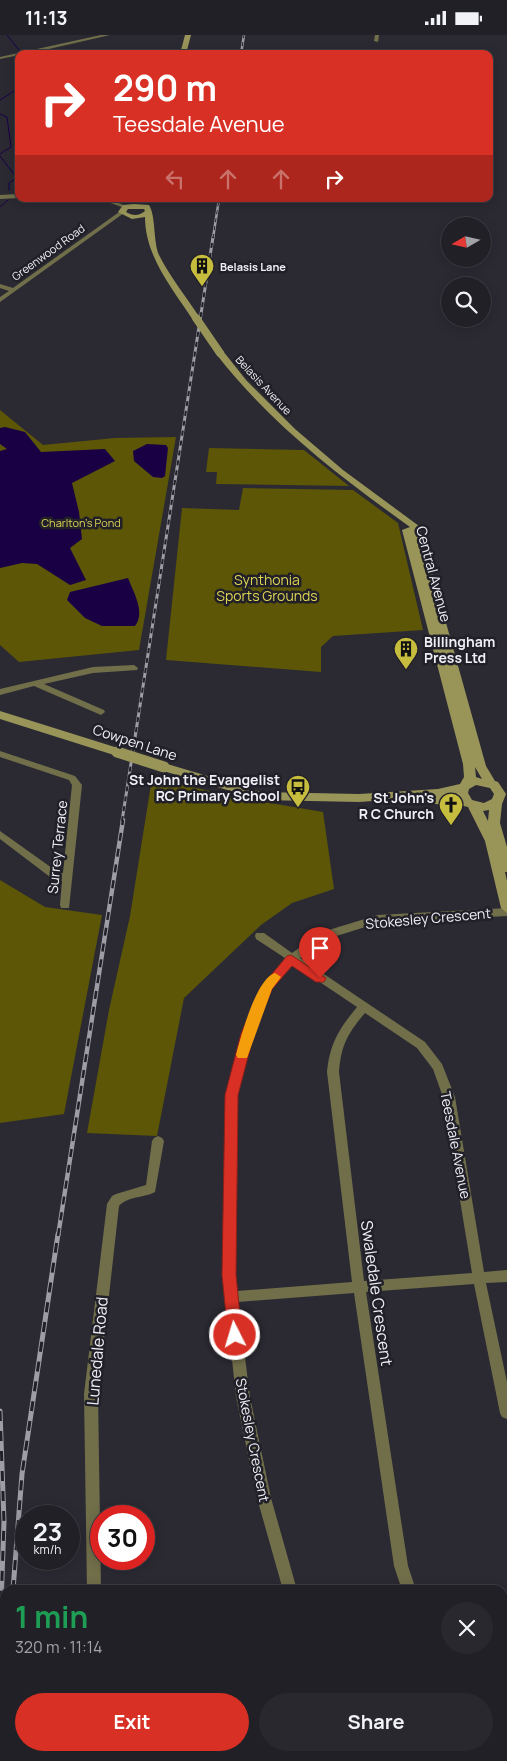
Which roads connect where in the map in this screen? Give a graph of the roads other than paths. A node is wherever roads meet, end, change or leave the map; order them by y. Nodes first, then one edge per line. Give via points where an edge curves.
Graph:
1 (108, 35) edge
2 (188, 35) edge
3 (377, 35) edge
4 (376, 41) dead end
5 (38, 50) edge
6 (184, 50) edge
7 (15, 55) edge
8 (0, 58) edge
9 (15, 196) edge
10 (0, 197) edge
11 (110, 202) edge
12 (146, 202) edge
13 (150, 202) edge
14 (128, 209) junction
15 (149, 210) junction
16 (133, 217) junction
17 (108, 221) junction
18 (149, 227) junction
19 (0, 286) edge
20 (14, 290) junction
21 (0, 300) edge
22 (403, 518) junction
23 (414, 526) joint
24 (428, 592) junction
25 (134, 668) dead end
26 (35, 683) junction
27 (0, 692) edge
28 (101, 712) dead end
29 (0, 715) edge
30 (0, 754) edge
31 (492, 784) junction
32 (466, 785) junction
33 (507, 786) edge
34 (360, 801) junction
35 (500, 801) edge
36 (470, 804) junction
37 (0, 834) edge
38 (507, 868) edge
39 (68, 877) junction
40 (65, 905) dead end
41 (507, 908) edge
42 (507, 912) edge
43 (260, 936) dead end
44 (291, 959) junction
45 (364, 1007) junction
46 (158, 1141) dead end
47 (507, 1276) edge
48 (480, 1278) junction
49 (359, 1288) junction
50 (232, 1297) junction
51 (507, 1413) edge
52 (94, 1585) edge
53 (289, 1585) edge
54 (407, 1585) edge
55 (261, 1761) edge
56 (266, 1761) edge

1 - 5 street
2 - 6 main road
3 - 4 street
7 - 8 street
9 - 10 street
11 - 14 street
12 - 14 main road, Belasis Avenue
13 - 15 main road, Belasis Avenue
14 - 15 main road
14 - 16 main road
14 - 17 street, Greenwood Road
15 - 16 main road via 145,215
15 - 18 main road, Belasis Avenue
16 - 17 street, Greenwood Road
16 - 18 main road
17 - 20 street, Greenwood Road
18 - 22 main road, Belasis Avenue, bridge via 161,267 243,382 292,431 340,472
19 - 20 street
20 - 21 street, Greenwood Road
22 - 23 main road, Belasis Avenue
22 - 24 main road, Central Avenue
23 - 24 main road, Central Avenue
24 - 31 main road, Central Avenue via 480,766
24 - 32 main road, Central Avenue via 469,764 470,777
25 - 26 street via 93,670
26 - 27 street
26 - 28 street
29 - 34 main road, Cowpen Lane, bridge via 274,801 300,805
30 - 39 street, Surrey Terrace via 72,778 77,785
31 - 32 main road via 481,781
31 - 33 main road
31 - 35 main road, Central Avenue via 500,794
32 - 34 main road, Cowpen Lane via 438,793
32 - 36 main road, Central Avenue via 463,797
34 - 36 main road, Cowpen Lane via 444,799
35 - 36 main road via 485,807
35 - 38 main road, Central Avenue via 493,813 494,823
36 - 41 main road, Central Avenue via 484,822
37 - 39 street via 57,877
39 - 40 street, Surrey Terrace
42 - 44 street, Stokesley Crescent via 378,919 326,935
43 - 44 street, Teesdale Avenue
44 - 45 street, Teesdale Avenue
44 - 50 street, Stokesley Crescent via 266,987 248,1034 232,1095 229,1275
45 - 48 street, Teesdale Avenue via 421,1045 438,1067 449,1097
45 - 49 street, Swaledale Crescent via 341,1033 334,1049 333,1072
46 - 52 street, Lunedale Road via 151,1188 124,1196 113,1204 91,1394
47 - 48 street
48 - 49 street
48 - 51 street, Teesdale Avenue
49 - 50 street
49 - 54 street, Swaledale Crescent via 401,1566
50 - 53 street, Stokesley Crescent via 243,1397 264,1498
55 - 56 street

